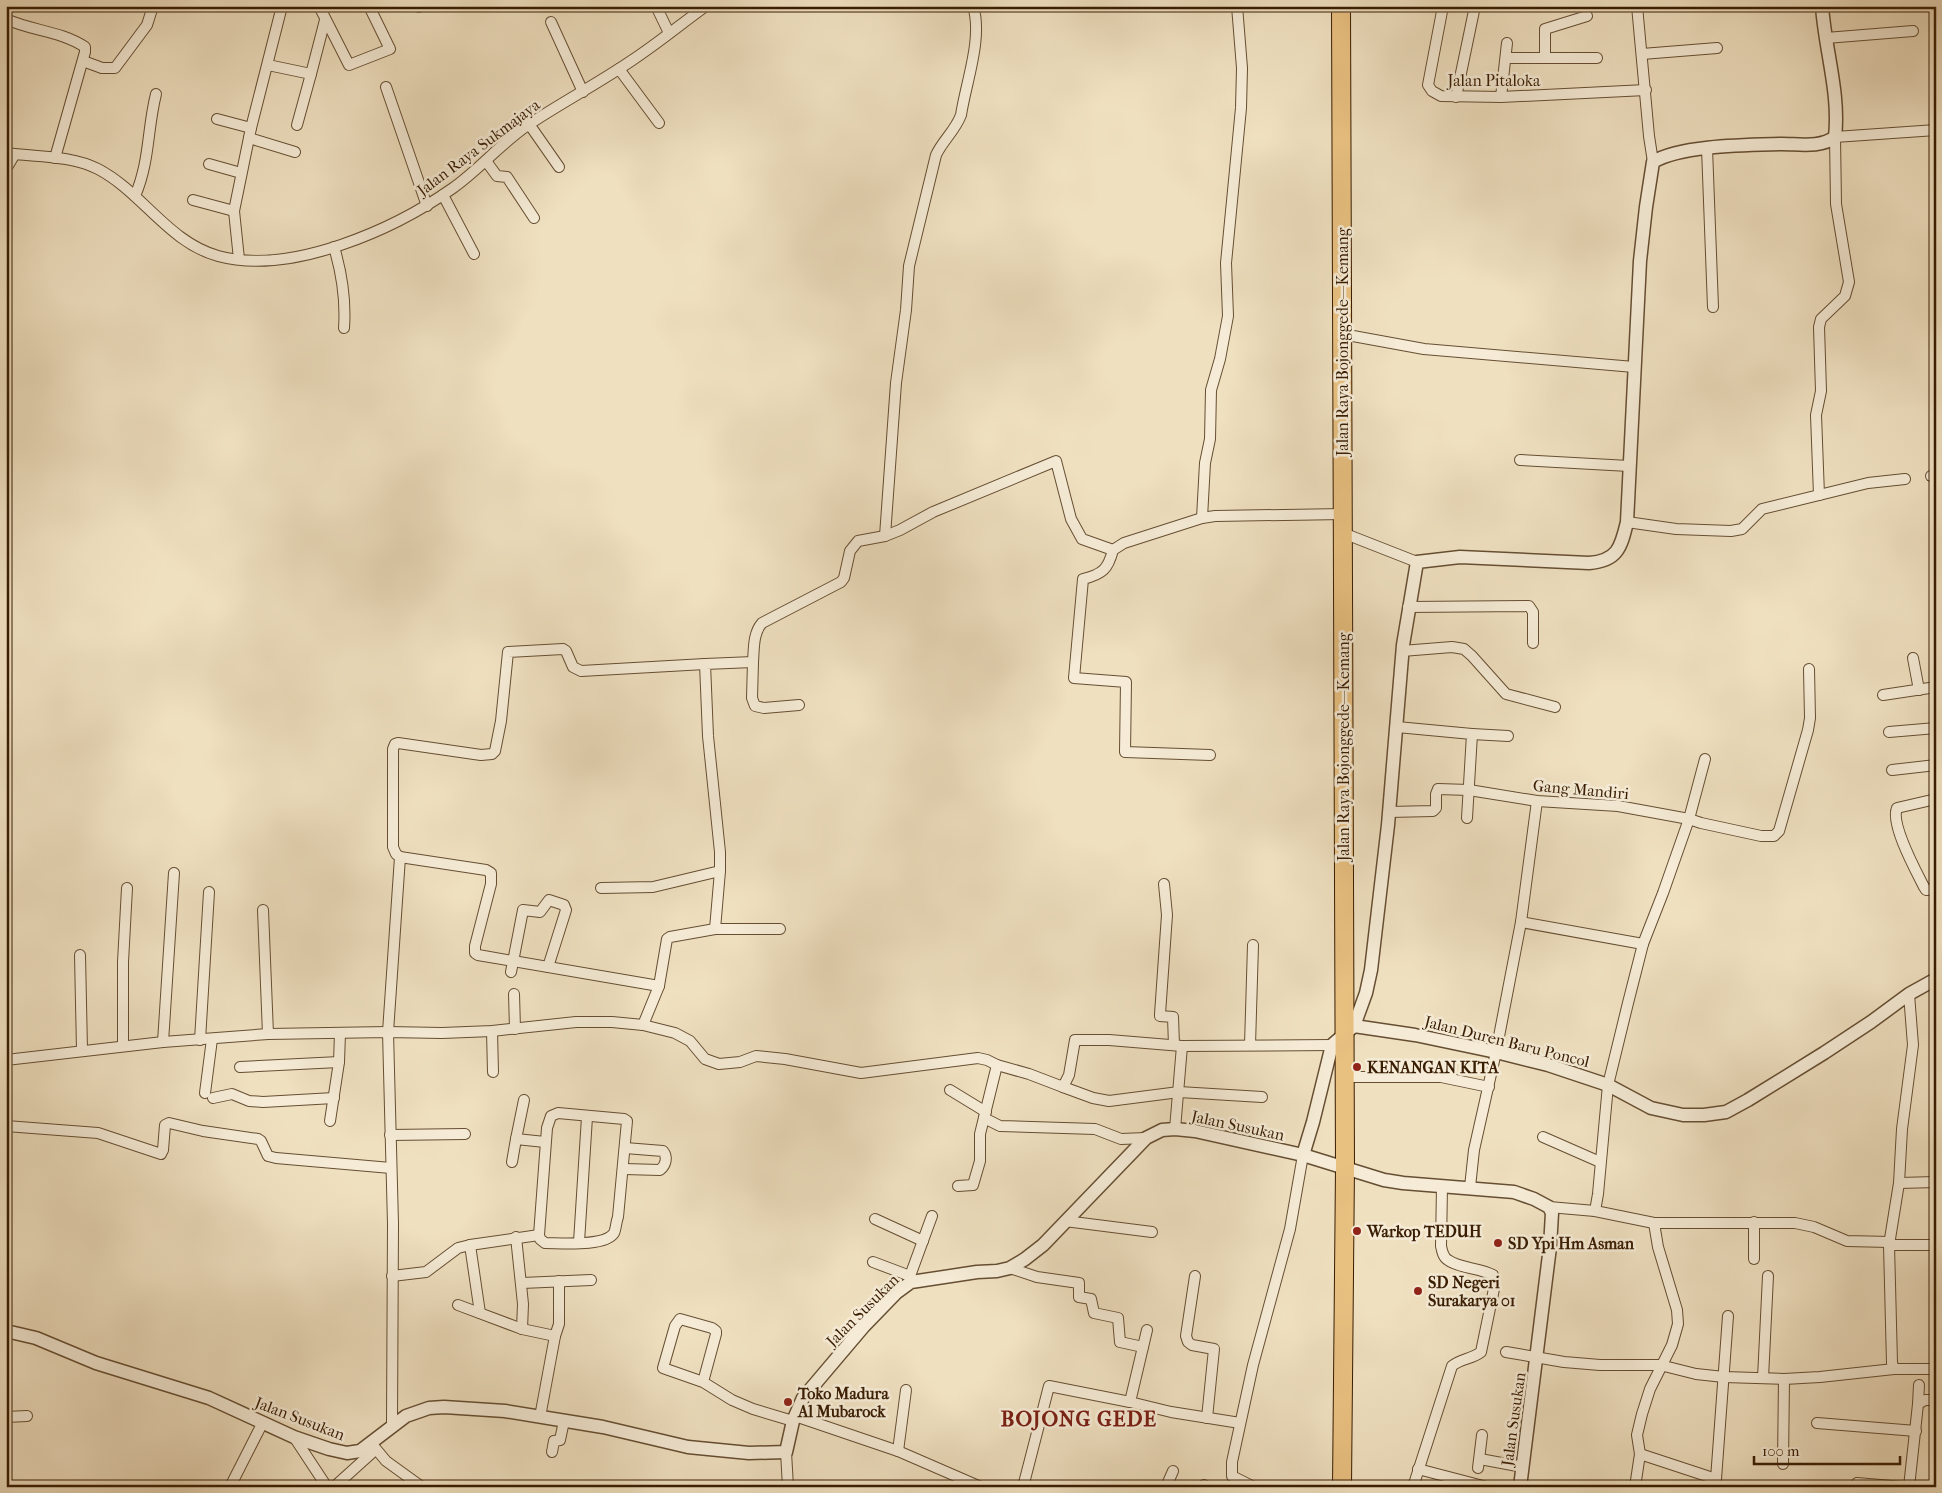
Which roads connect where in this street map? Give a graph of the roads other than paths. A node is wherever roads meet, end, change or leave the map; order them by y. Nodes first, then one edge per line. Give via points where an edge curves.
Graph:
1 (153, 6) edge
2 (282, 6) edge
3 (319, 6) edge
4 (369, 6) edge
5 (656, 6) edge
6 (973, 6) edge
7 (1237, 6) edge
8 (1341, 6) edge
9 (1443, 6) edge
10 (1475, 6) edge
11 (1637, 6) edge
12 (1822, 6) edge
13 (702, 7) edge
14 (1587, 16) dead end
15 (6, 19) edge
16 (325, 20) junction
17 (551, 22) dead end
18 (1913, 31) dead end
19 (669, 32) junction
20 (1826, 38) junction
21 (1507, 43) dead end
22 (1717, 48) dead end
23 (1642, 54) junction
24 (1506, 58) junction
25 (1545, 58) junction
26 (1597, 58) dead end
27 (83, 61) junction
28 (268, 65) junction
29 (619, 69) junction
30 (311, 74) junction
31 (386, 87) dead end
32 (1646, 90) junction
33 (583, 92) junction
34 (156, 94) dead end
35 (1456, 97) junction
36 (1501, 97) junction
37 (218, 119) dead end
38 (659, 123) dead end
39 (529, 124) junction
40 (297, 125) dead end
41 (1936, 130) edge
42 (250, 133) junction
43 (1834, 137) junction
44 (1707, 148) junction
45 (295, 152) dead end
46 (11, 153) edge
47 (55, 158) junction
48 (486, 161) junction
49 (1654, 162) junction
50 (209, 164) dead end
51 (559, 167) dead end
52 (6, 169) edge
53 (241, 173) junction
54 (443, 195) junction
55 (135, 196) junction
56 (194, 200) dead end
57 (427, 206) junction
58 (234, 211) junction
59 (534, 218) dead end
60 (334, 247) junction
61 (474, 254) dead end
62 (239, 259) junction
63 (1713, 307) dead end
64 (344, 328) dead end
65 (1342, 334) junction
66 (1634, 367) junction
67 (1520, 460) dead end
68 (1629, 466) junction
69 (1905, 479) dead end
70 (1819, 495) junction
71 (1343, 514) junction
72 (1202, 518) junction
73 (1627, 522) junction
74 (1343, 533) junction
75 (885, 536) junction
76 (1113, 550) junction
77 (1417, 562) junction
78 (1408, 607) junction
79 (1533, 643) dead end
80 (1402, 651) junction
81 (1913, 658) dead end
82 (754, 662) junction
83 (705, 664) junction
84 (1809, 668) dead end
85 (1936, 687) edge
86 (1919, 690) junction
87 (1883, 695) dead end
88 (799, 705) dead end
89 (1555, 706) dead end
90 (1397, 727) junction
91 (1936, 728) edge
92 (1889, 732) dead end
93 (1472, 734) junction
94 (1508, 736) dead end
95 (1210, 755) dead end
96 (1705, 759) dead end
97 (1936, 766) edge
98 (1892, 770) dead end
99 (1469, 790) junction
100 (1536, 801) junction
101 (1935, 801) edge
102 (1389, 812) junction
103 (1467, 818) dead end
104 (1689, 819) junction
105 (400, 857) junction
106 (720, 872) junction
107 (174, 873) dead end
108 (1164, 884) dead end
109 (127, 888) dead end
110 (601, 888) dead end
111 (1936, 889) edge
112 (209, 892) dead end
113 (263, 910) dead end
114 (1521, 922) junction
115 (715, 929) junction
116 (780, 929) dead end
117 (1643, 944) junction
118 (1253, 945) dead end
119 (80, 955) dead end
120 (513, 961) junction
121 (548, 966) junction
122 (511, 972) dead end
123 (1936, 979) edge
124 (659, 986) junction
125 (514, 994) dead end
126 (1909, 994) junction
127 (644, 1025) junction
128 (515, 1029) junction
129 (492, 1031) junction
130 (388, 1032) junction
131 (340, 1033) junction
132 (268, 1034) junction
133 (1343, 1034) junction
134 (212, 1039) junction
135 (200, 1040) junction
136 (163, 1042) junction
137 (1178, 1045) junction
138 (1250, 1045) junction
139 (123, 1046) junction
140 (82, 1050) junction
141 (1496, 1052) junction
142 (6, 1060) edge
143 (339, 1062) junction
144 (997, 1066) junction
145 (240, 1067) dead end
146 (493, 1072) dead end
147 (1344, 1077) junction
148 (1608, 1085) junction
149 (1063, 1087) junction
150 (1489, 1087) junction
151 (950, 1090) dead end
152 (1179, 1092) junction
153 (1262, 1097) dead end
154 (334, 1098) junction
155 (524, 1100) dead end
156 (985, 1115) junction
157 (587, 1117) junction
158 (330, 1121) dead end
159 (6, 1126) edge
160 (1175, 1129) junction
161 (465, 1134) dead end
162 (390, 1135) junction
163 (1543, 1137) dead end
164 (1146, 1138) junction
165 (516, 1139) junction
166 (545, 1142) junction
167 (625, 1148) junction
168 (1303, 1155) junction
169 (512, 1162) dead end
170 (1600, 1162) junction
171 (1345, 1167) junction
172 (391, 1168) junction
173 (624, 1169) junction
174 (1936, 1182) edge
175 (1899, 1183) junction
176 (958, 1186) dead end
177 (1442, 1186) junction
178 (1470, 1187) junction
179 (1549, 1207) junction
180 (1595, 1211) junction
181 (932, 1216) dead end
182 (875, 1219) dead end
183 (1065, 1221) junction
184 (1754, 1222) junction
185 (1654, 1223) junction
186 (1152, 1232) dead end
187 (539, 1235) junction
188 (516, 1237) junction
189 (923, 1241) junction
190 (579, 1242) junction
191 (1890, 1243) junction
192 (470, 1245) junction
193 (1936, 1245) edge
194 (1754, 1259) dead end
195 (873, 1262) dead end
196 (1010, 1268) junction
197 (392, 1276) junction
198 (1195, 1276) dead end
199 (1768, 1276) dead end
200 (911, 1279) junction
201 (591, 1280) dead end
202 (559, 1281) junction
203 (522, 1283) junction
204 (458, 1305) dead end
205 (480, 1313) junction
206 (1728, 1316) dead end
207 (522, 1329) junction
208 (1147, 1330) dead end
209 (6, 1331) edge
210 (555, 1336) junction
211 (1143, 1347) junction
212 (1506, 1352) dead end
213 (1537, 1357) junction
214 (1660, 1365) junction
215 (1894, 1369) junction
216 (1936, 1369) edge
217 (1724, 1376) junction
218 (1763, 1378) junction
219 (1784, 1379) junction
220 (703, 1382) junction
221 (1919, 1385) dead end
222 (906, 1390) dead end
223 (1936, 1400) edge
224 (1130, 1402) junction
225 (1918, 1404) junction
226 (27, 1416) dead end
227 (6, 1417) edge
228 (540, 1417) junction
229 (1207, 1418) junction
230 (794, 1419) junction
231 (564, 1421) junction
232 (263, 1422) junction
233 (1240, 1423) junction
234 (1818, 1423) dead end
235 (392, 1425) junction
236 (1916, 1431) junction
237 (1482, 1435) dead end
238 (294, 1437) junction
239 (373, 1446) junction
240 (898, 1451) junction
241 (552, 1452) dead end
242 (786, 1452) junction
243 (1640, 1454) junction
244 (1783, 1464) dead end
245 (1522, 1467) junction
246 (1418, 1469) junction
247 (1173, 1471) dead end
248 (232, 1483) dead end
249 (1715, 1483) edge
250 (1857, 1483) dead end
251 (327, 1487) edge
252 (334, 1487) edge
253 (422, 1487) edge
254 (788, 1487) edge
255 (981, 1487) edge
256 (1022, 1487) edge
257 (1166, 1487) edge
258 (1254, 1487) edge
259 (1342, 1487) edge
260 (1413, 1487) edge
261 (1487, 1487) edge
262 (1520, 1487) edge
263 (1635, 1487) edge
264 (1903, 1487) edge
265 (1909, 1487) edge

1 - 27 street via 147,25 115,68 102,68
2 - 28 street
3 - 16 street
4 - 16 street via 390,49 349,65
5 - 19 street
6 - 75 street via 976,31 961,115 958,125 936,155 911,250 896,383
7 - 72 street via 1242,68 1241,108 1226,263 1228,316 1211,390
8 - 65 highway, Jalan Raya Bojonggede—Kemang
9 - 35 street, Jalan Pitaloka via 1428,85 1432,92 1441,96
10 - 35 street
11 - 23 street
12 - 20 street
13 - 19 street, Jalan Raya Sukmajaya
14 - 25 street via 1545,29
15 - 27 street via 79,44 85,48
16 - 30 street
17 - 33 street
18 - 20 street
19 - 29 street, Jalan Raya Sukmajaya
20 - 43 street via 1835,94
21 - 24 street
22 - 23 street
23 - 32 street
24 - 25 street
24 - 36 street
25 - 26 street
27 - 47 street
28 - 30 street
28 - 42 street
29 - 33 street, Jalan Raya Sukmajaya
29 - 38 street
30 - 40 street
31 - 57 street
32 - 36 street, Jalan Pitaloka
32 - 49 street
33 - 39 street, Jalan Raya Sukmajaya
34 - 55 street via 146,163
35 - 36 street, Jalan Pitaloka
37 - 42 street
39 - 48 street, Jalan Raya Sukmajaya
39 - 51 street
41 - 43 street
42 - 45 street
42 - 53 street
43 - 44 street via 1819,144
43 - 70 street via 1836,204 1849,282 1845,296 1821,319 1819,327 1821,391 1816,415
44 - 49 street via 1672,153
44 - 63 street
46 - 47 street, Jalan Raya Sukmajaya
46 - 52 street
47 - 55 street, Jalan Raya Sukmajaya via 96,168
48 - 54 street, Jalan Raya Sukmajaya
48 - 59 street via 497,176 507,177
49 - 66 street via 1640,261
50 - 53 street
53 - 58 street
54 - 57 street, Jalan Raya Sukmajaya
54 - 61 street
55 - 62 street, Jalan Raya Sukmajaya via 186,241 219,256
56 - 58 street
57 - 60 street, Jalan Raya Sukmajaya
58 - 62 street
60 - 62 street, Jalan Raya Sukmajaya via 288,258
60 - 64 street via 342,272
65 - 66 street via 1424,349
65 - 71 highway, Jalan Raya Bojonggede—Kemang
66 - 68 street
67 - 68 street
68 - 73 street
69 - 70 street via 1868,483
70 - 73 street via 1762,509 1742,529 1731,531 1676,529
71 - 72 street
71 - 74 highway, Jalan Raya Bojonggede—Kemang
72 - 76 street via 1137,537
73 - 77 street via 1616,552 1601,562 1460,557
74 - 77 street
74 - 133 highway, Jalan Raya Bojonggede—Kemang
75 - 76 street via 933,512 1056,461 1071,519 1082,539
75 - 82 street via 853,545 844,578 837,585 762,623 755,635
76 - 95 street via 1109,565 1083,579 1074,678 1126,682 1125,752
77 - 78 street
78 - 79 street via 1529,606 1534,612
78 - 80 street
80 - 89 street via 1464,648 1506,694
80 - 90 street
81 - 86 street
82 - 83 street
82 - 88 street via 752,698 755,706
83 - 105 street via 580,671 573,667 563,649 508,652 501,721 492,754 394,745 393,847
83 - 106 street
84 - 104 street, Gang Mandiri via 1810,718 1778,834 1761,836
85 - 86 street
86 - 87 street
90 - 93 street
90 - 102 street
91 - 92 street
93 - 94 street
93 - 99 street
96 - 104 street
97 - 98 street
99 - 100 street, Gang Mandiri
99 - 102 street, Gang Mandiri via 1438,788 1433,811
99 - 103 street
100 - 104 street, Gang Mandiri via 1618,806
100 - 114 street
101 - 111 street via 1896,808 1894,814 1924,888
102 - 133 street via 1371,970 1366,993
104 - 117 street
105 - 120 street via 490,872 492,878 475,954
105 - 130 street
106 - 110 street via 653,887
106 - 115 street
107 - 136 street
108 - 137 street via 1167,916 1160,1016 1172,1017
109 - 139 street
112 - 135 street
113 - 132 street
114 - 117 street
114 - 141 street
115 - 116 street
115 - 124 street via 670,937
117 - 148 street
118 - 138 street
119 - 140 street
120 - 121 street
120 - 121 street via 524,910 540,912 549,900 564,905 566,910
120 - 122 street
121 - 124 street
123 - 126 street, Jalan Duren Baru Poncol
124 - 127 street
125 - 128 street
126 - 148 street, Jalan Duren Baru Poncol via 1824,1053 1726,1112 1684,1115 1664,1112
126 - 175 street via 1913,1045
127 - 128 street via 576,1022
127 - 144 street via 690,1041 704,1059 719,1064 756,1056 861,1073 967,1059 987,1060
128 - 129 street
129 - 130 street
129 - 146 street
130 - 131 street
130 - 162 street
131 - 132 street
131 - 143 street
132 - 134 street
133 - 138 street
133 - 141 street, Jalan Duren Baru Poncol via 1415,1034
133 - 147 highway, Jalan Raya Bojonggede—Kemang
133 - 168 street
134 - 135 street
134 - 154 street via 209,1096 232,1094 249,1101 263,1102
135 - 136 street
136 - 139 street
137 - 138 street
137 - 149 street via 1075,1040 1069,1075
137 - 152 street
139 - 140 street
140 - 142 street
141 - 148 street, Jalan Duren Baru Poncol
141 - 150 street
143 - 145 street
143 - 154 street
144 - 149 street
144 - 156 street
147 - 150 street via 1441,1077
147 - 171 highway, Jalan Raya Bojonggede—Kemang
148 - 170 street
149 - 152 street via 1109,1101
150 - 178 street via 1474,1150
151 - 156 street
152 - 153 street
152 - 160 street
154 - 158 street
155 - 165 street
156 - 164 street via 1000,1126 1095,1129 1121,1139
156 - 176 street via 980,1134 980,1161 973,1184
157 - 166 street via 558,1113 550,1116
157 - 167 street via 626,1120
157 - 190 street
159 - 172 street via 98,1133 161,1154 165,1125 169,1123 258,1139 268,1156 276,1158
160 - 164 street, Jalan Susukan
160 - 168 street, Jalan Susukan via 1227,1137
161 - 162 street
162 - 172 street
163 - 170 street
164 - 183 street, Jalan Susukan
165 - 166 street
165 - 169 street
166 - 187 street
167 - 173 street
167 - 173 street via 663,1151 666,1158 660,1170
168 - 171 street, Jalan Susukan
168 - 233 street via 1290,1229
170 - 180 street
171 - 177 street, Jalan Susukan via 1384,1180
171 - 259 highway, Jalan Raya Bojonggede—Kemang
172 - 197 street
173 - 190 street via 614,1233 606,1240
174 - 175 street
175 - 191 street
177 - 178 street, Jalan Susukan
177 - 246 street via 1443,1254 1448,1261 1493,1275 1494,1284 1481,1352 1452,1366
178 - 179 street, Jalan Susukan via 1514,1192
179 - 180 street
179 - 213 street, Jalan Susukan via 1552,1213 1550,1247
180 - 185 street
181 - 189 street
182 - 189 street
183 - 186 street
183 - 196 street, Jalan Susukan via 1043,1245
184 - 185 street
184 - 191 street via 1795,1223 1847,1241
184 - 194 street
185 - 214 street via 1678,1324 1672,1346
187 - 188 street
187 - 190 street via 545,1243
188 - 192 street
188 - 203 street
189 - 200 street
191 - 193 street
191 - 215 street
192 - 197 street via 458,1248 426,1272
192 - 205 street
195 - 200 street
196 - 200 street, Jalan Susukan
196 - 211 street via 1037,1277 1078,1283 1079,1297 1091,1299 1094,1313 1118,1318 1120,1342
197 - 235 street
198 - 229 street via 1186,1336 1192,1345 1214,1349
199 - 218 street
200 - 230 street, Jalan Susukan via 821,1374 803,1398
201 - 202 street
202 - 203 street
202 - 210 street via 559,1324
203 - 207 street
204 - 205 street
205 - 207 street
206 - 217 street
207 - 210 street
208 - 211 street
209 - 232 street, Jalan Susukan via 36,1338 96,1363 209,1398
210 - 228 street
211 - 224 street
212 - 213 street
213 - 214 street via 1600,1365
213 - 245 street, Jalan Susukan
214 - 217 street via 1696,1374
214 - 243 street via 1637,1435
215 - 216 street
215 - 219 street
217 - 218 street
217 - 249 street
218 - 219 street
219 - 244 street
220 - 220 street via 716,1331 680,1319 663,1368
220 - 230 street via 753,1409
221 - 225 street
222 - 240 street
223 - 225 street
224 - 229 street
224 - 256 street via 1048,1386
225 - 236 street
226 - 227 street
228 - 231 street, Jalan Susukan
228 - 235 street, Jalan Susukan via 504,1410 444,1407 418,1410
229 - 233 street
230 - 240 street
230 - 242 street, Jalan Susukan
231 - 241 street via 560,1440 554,1442
231 - 242 street, Jalan Susukan via 688,1447 749,1453
232 - 238 street, Jalan Susukan
232 - 248 street
233 - 258 street via 1231,1475
234 - 236 street
235 - 239 street, Jalan Susukan
236 - 265 street
237 - 245 street via 1479,1464
238 - 239 street, Jalan Susukan via 348,1453
238 - 251 street
239 - 252 street
239 - 253 street via 386,1461
240 - 255 street
242 - 254 street
243 - 249 street
243 - 263 street
245 - 262 street, Jalan Susukan
246 - 260 street
246 - 261 street
247 - 257 street
250 - 264 street

